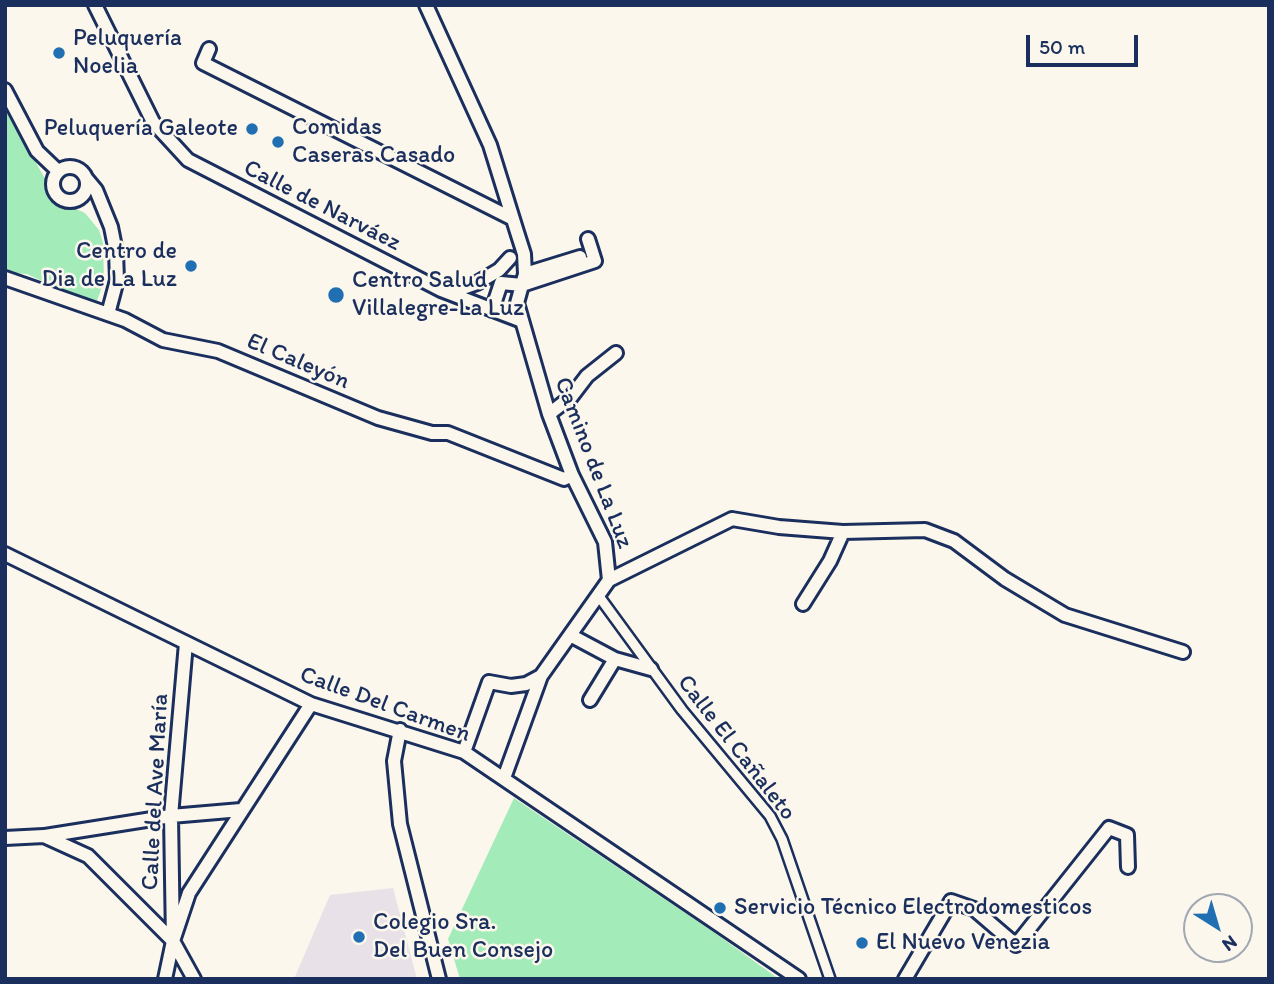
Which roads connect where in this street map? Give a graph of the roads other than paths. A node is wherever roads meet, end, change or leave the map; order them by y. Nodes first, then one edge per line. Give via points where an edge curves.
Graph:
1 (95, 5) edge
2 (426, 5) edge
3 (209, 49) dead end
4 (5, 90) edge
5 (58, 171) junction
6 (86, 178) junction
7 (82, 196) junction
8 (105, 212) junction
9 (515, 225) junction
10 (588, 239) dead end
11 (580, 257) dead end
12 (510, 258) junction
13 (6, 278) edge
14 (523, 279) junction
15 (502, 283) junction
16 (450, 292) junction
17 (492, 310) junction
18 (108, 314) junction
19 (522, 321) junction
20 (616, 353) dead end
21 (549, 414) junction
22 (572, 475) junction
23 (843, 531) junction
24 (5, 554) edge
25 (609, 580) junction
26 (598, 595) junction
27 (803, 604) dead end
28 (570, 635) junction
29 (186, 643) junction
30 (1183, 652) dead end
31 (615, 659) junction
32 (651, 669) junction
33 (541, 676) junction
34 (590, 700) dead end
35 (311, 704) junction
36 (400, 730) junction
37 (464, 752) junction
38 (504, 778) junction
39 (241, 810) junction
40 (171, 816) junction
41 (44, 836) junction
42 (5, 838) edge
43 (1128, 867) dead end
44 (173, 941) junction
45 (165, 979) edge
46 (194, 979) edge
47 (439, 979) edge
48 (799, 979) edge
49 (830, 979) edge
50 (905, 979) edge

1 - 16 street, Calle de Narváez via 153,122 188,160
2 - 9 street, Camino de La Luz via 489,145
3 - 9 street via 202,63
4 - 5 street via 37,150
5 - 6 street via 78,169
5 - 7 street via 53,182 60,196 73,200
6 - 7 street
6 - 8 street
7 - 8 street
8 - 18 street via 116,252 117,280
9 - 12 street
9 - 14 street, Camino de La Luz via 524,254
10 - 14 street via 595,261
11 - 14 street
12 - 15 street
12 - 16 street via 477,283
13 - 18 street, El Caleyón
14 - 15 street
14 - 19 street, Camino de La Luz via 517,303
15 - 17 street
16 - 17 street, Calle de Narváez
17 - 19 street, Calle de Narváez
18 - 22 street, El Caleyón via 163,340 218,351 378,418 448,433 564,479
19 - 21 street, Camino de La Luz
20 - 21 street
21 - 22 street, Camino de La Luz
22 - 25 street, Camino de La Luz via 605,542
23 - 25 street via 732,519
23 - 27 street
23 - 30 street via 925,530 954,541 1065,615
24 - 29 street, Calle Del Carmen
25 - 26 street
26 - 28 street
26 - 32 street, Calle El Cañaleto
28 - 31 street
28 - 33 street
29 - 35 street, Calle Del Carmen
29 - 40 street, Calle del Ave María
31 - 32 street
31 - 34 street
32 - 49 street, Calle El Cañaleto via 770,816
33 - 37 street via 512,686 489,682
33 - 38 street
35 - 36 street, Calle Del Carmen
35 - 39 street
36 - 37 street, Calle Del Carmen
36 - 47 street via 394,761 400,824
37 - 38 street, Calle Del Carmen
38 - 48 street, Calle Del Carmen
39 - 40 street
39 - 44 street via 189,893
40 - 41 street
40 - 44 street, Calle del Ave María
41 - 42 street
41 - 44 street via 88,856
43 - 50 street via 1127,835 1109,828 1016,945 974,909 951,901
44 - 45 street
44 - 46 street, Calle del Ave María

